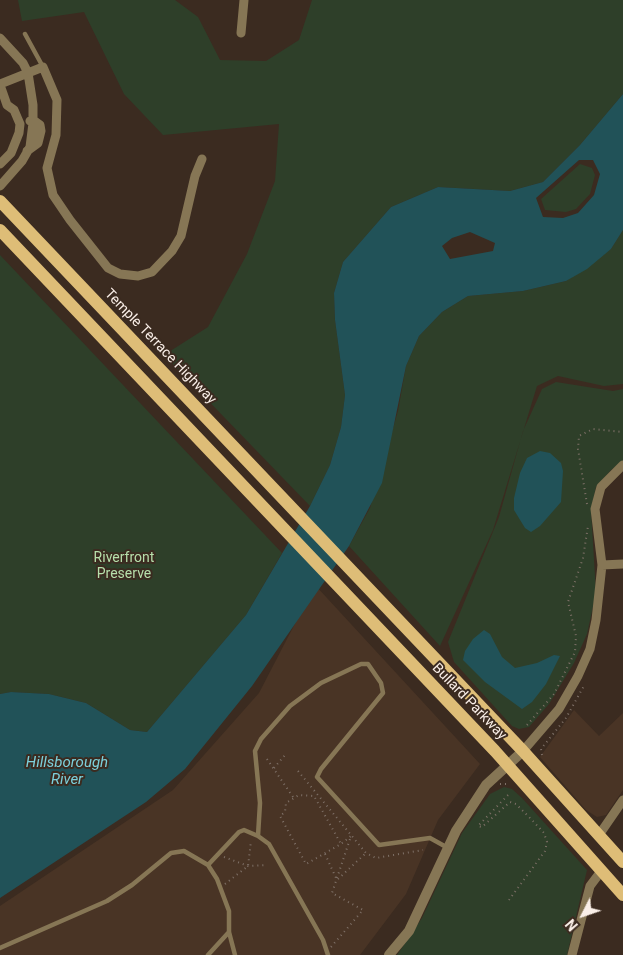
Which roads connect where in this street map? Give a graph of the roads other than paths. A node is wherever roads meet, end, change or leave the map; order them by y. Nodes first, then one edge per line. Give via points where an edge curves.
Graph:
1 (244, 0) edge
2 (241, 33) dead end
3 (25, 34) dead end
4 (0, 38) edge
5 (43, 67) junction
6 (28, 73) junction
7 (0, 84) edge
8 (33, 120) junction
9 (20, 124) junction
10 (202, 159) dead end
11 (0, 164) edge
12 (0, 186) edge
13 (0, 201) edge
14 (0, 230) edge
15 (623, 465) edge
16 (298, 515) joint
17 (623, 564) edge
18 (602, 565) junction
19 (523, 751) junction
20 (508, 765) junction
21 (623, 802) edge
22 (599, 835) junction
23 (258, 836) junction
24 (448, 848) junction
25 (623, 862) edge
26 (208, 865) junction
27 (602, 870) junction
28 (623, 895) edge
29 (229, 932) junction
30 (0, 948) edge
31 (208, 955) edge
32 (235, 955) edge
33 (328, 955) edge
34 (389, 955) edge
35 (572, 955) edge

1 - 2 street
3 - 5 lane
4 - 6 street
5 - 6 street
5 - 10 street via 57,100 56,135 47,168 53,195 108,268 120,274 138,276 152,272 172,251 181,236
6 - 7 street
6 - 8 street
7 - 9 street via 7,105 14,110
8 - 9 street
8 - 12 street via 27,151 16,170
9 - 11 street via 20,133 11,153
13 - 16 main road, Temple Terrace Highway
14 - 20 main road, Bullard Parkway
15 - 18 street via 601,487 595,509
16 - 19 main road, Bullard Parkway
17 - 18 street
18 - 19 street via 596,620 587,655 559,709
19 - 20 street
19 - 22 main road, Bullard Parkway
20 - 24 street via 486,785
20 - 27 main road, Bullard Parkway
21 - 22 street
22 - 25 main road, Bullard Parkway
23 - 24 lane via 260,803 255,751 261,739 290,706 321,683 361,664 368,664 381,683 383,693 317,777 379,845 430,838
23 - 26 lane via 244,830 238,832
23 - 33 lane via 269,844 323,940
24 - 34 street via 409,931
26 - 29 lane via 229,911
26 - 30 lane via 184,852 171,853 107,902
27 - 28 main road, Bullard Parkway
27 - 35 street via 590,886
29 - 31 lane
29 - 32 lane

